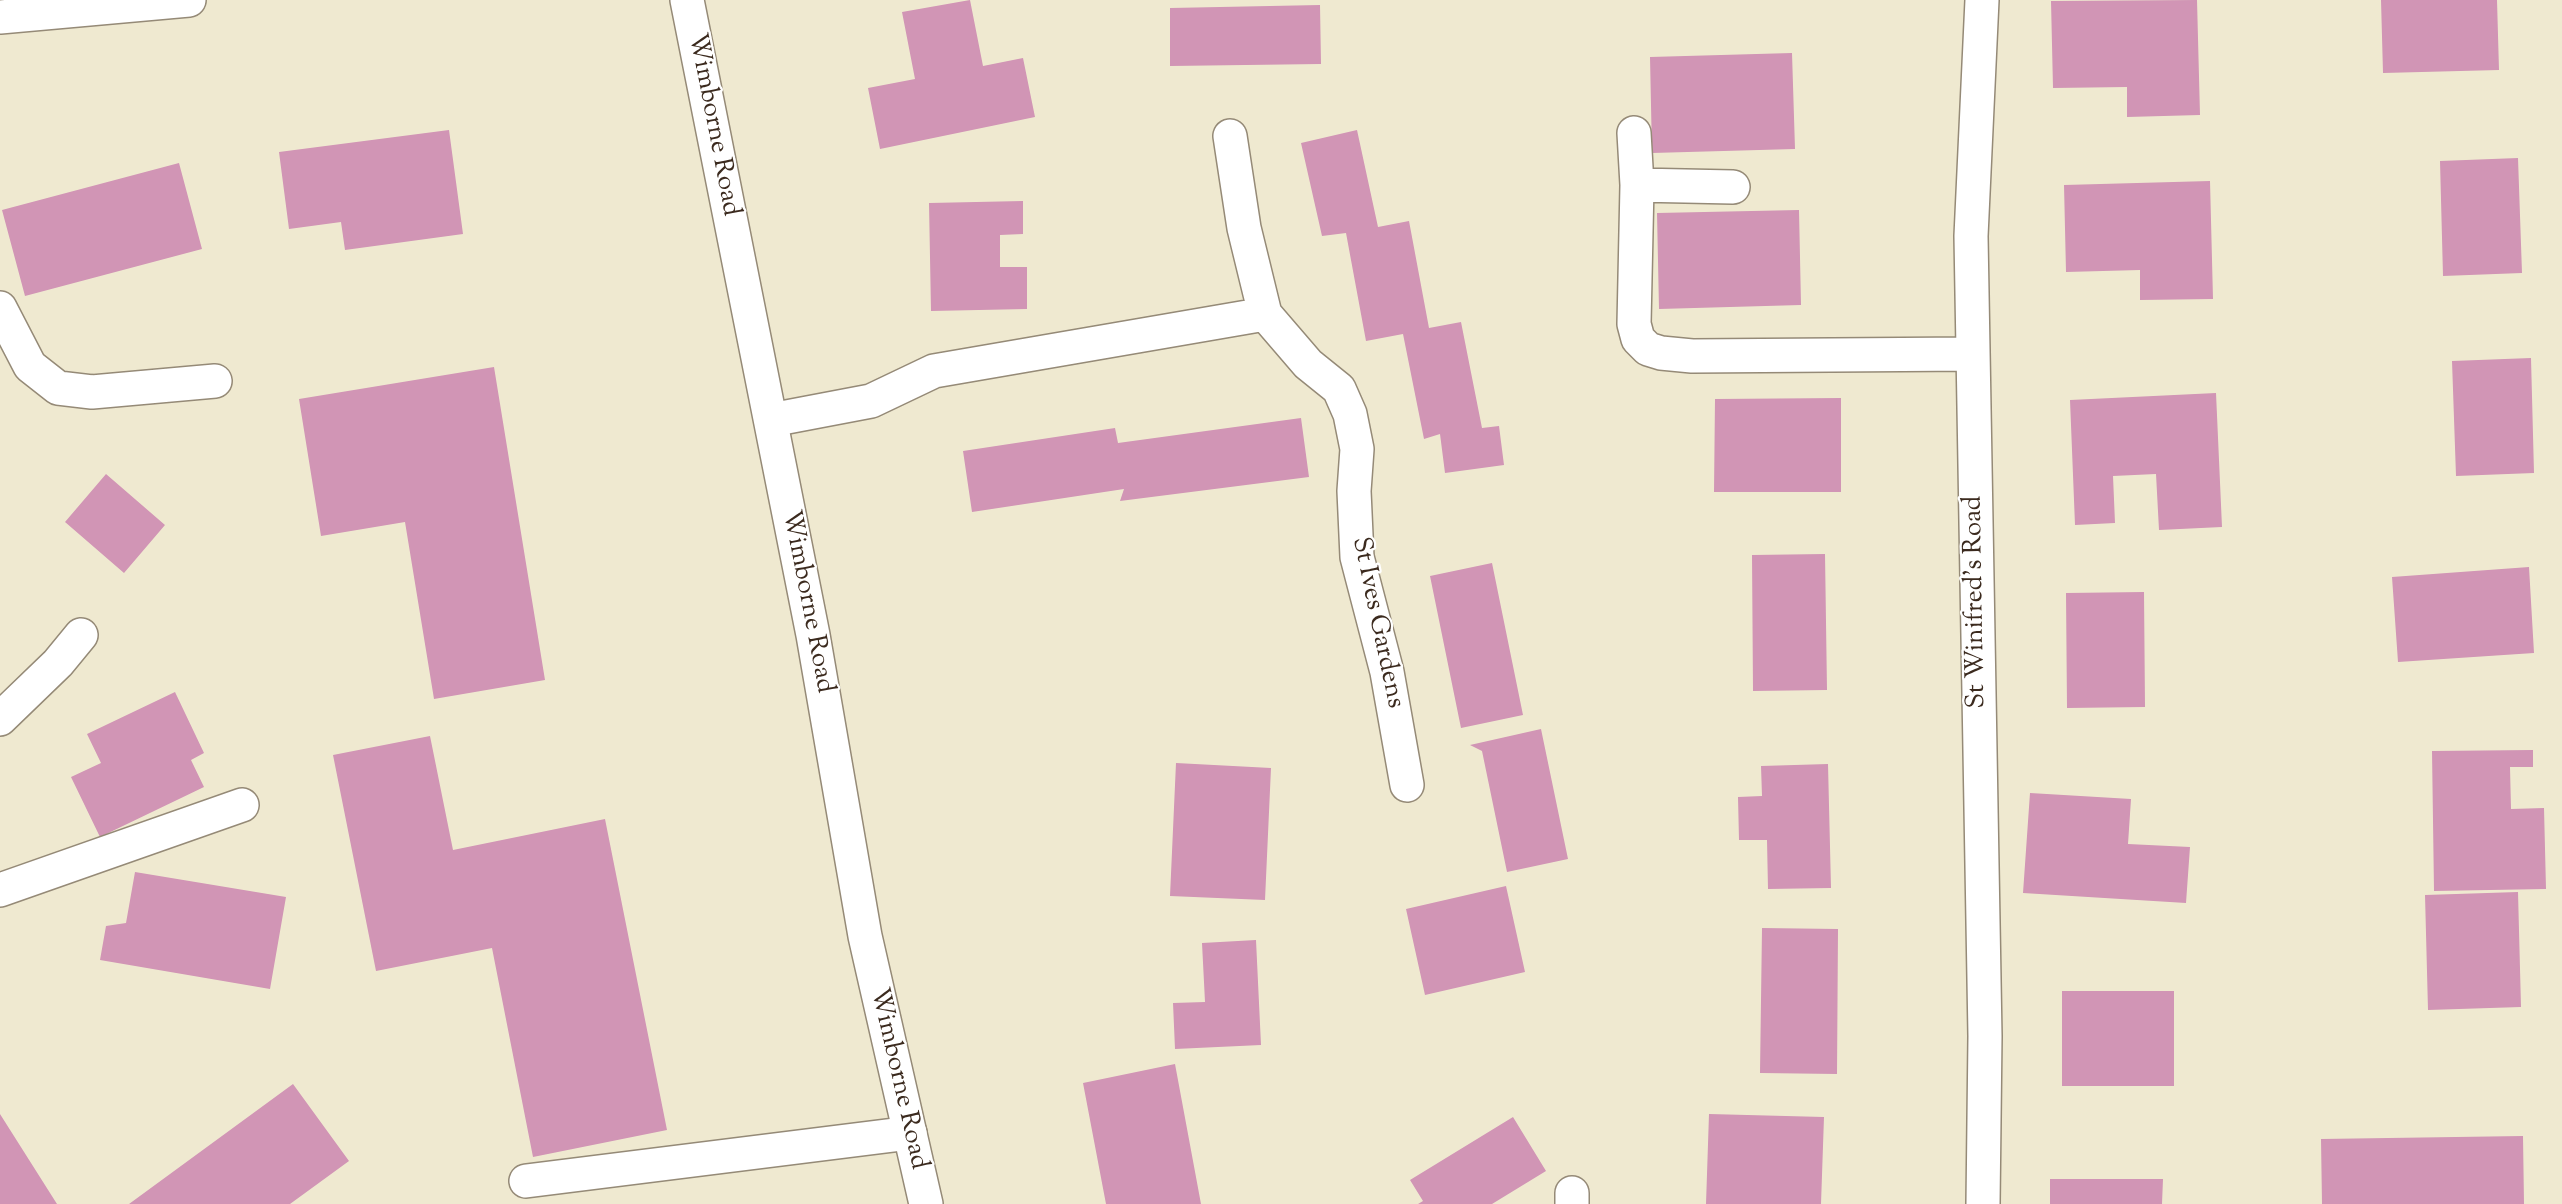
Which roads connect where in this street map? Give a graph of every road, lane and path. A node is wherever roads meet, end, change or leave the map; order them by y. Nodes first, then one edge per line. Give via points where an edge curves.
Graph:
1 (189, 0) edge
2 (687, 0) edge
3 (1983, 0) edge
4 (0, 17) edge
5 (1634, 133) dead end
6 (1230, 136) dead end
7 (1637, 185) junction
8 (1733, 187) dead end
9 (0, 308) edge
10 (1265, 314) junction
11 (1972, 354) junction
12 (215, 381) dead end
13 (771, 420) junction
14 (81, 635) dead end
15 (0, 719) edge
16 (1407, 785) dead end
17 (242, 805) dead end
18 (0, 890) edge
19 (910, 1133) junction
20 (526, 1181) dead end
21 (926, 1204) edge
22 (1983, 1204) edge

1 - 4 street
2 - 13 street, Wimborne Road
3 - 11 street, St Winifred's Road via 1971,236
5 - 7 street
6 - 10 street, St Ives Gardens via 1244,228
7 - 8 street
7 - 11 street via 1634,324 1638,339 1648,349 1692,356
9 - 12 street via 30,366 58,388 92,392
10 - 13 street via 934,371 871,401
10 - 16 street, St Ives Gardens via 1308,364 1339,389 1350,414 1357,449 1357,556 1387,672
11 - 22 street, St Winifred's Road via 1985,1036
13 - 19 street, Wimborne Road via 865,936
14 - 15 street
17 - 18 street
19 - 20 street
19 - 21 street, Wimborne Road

